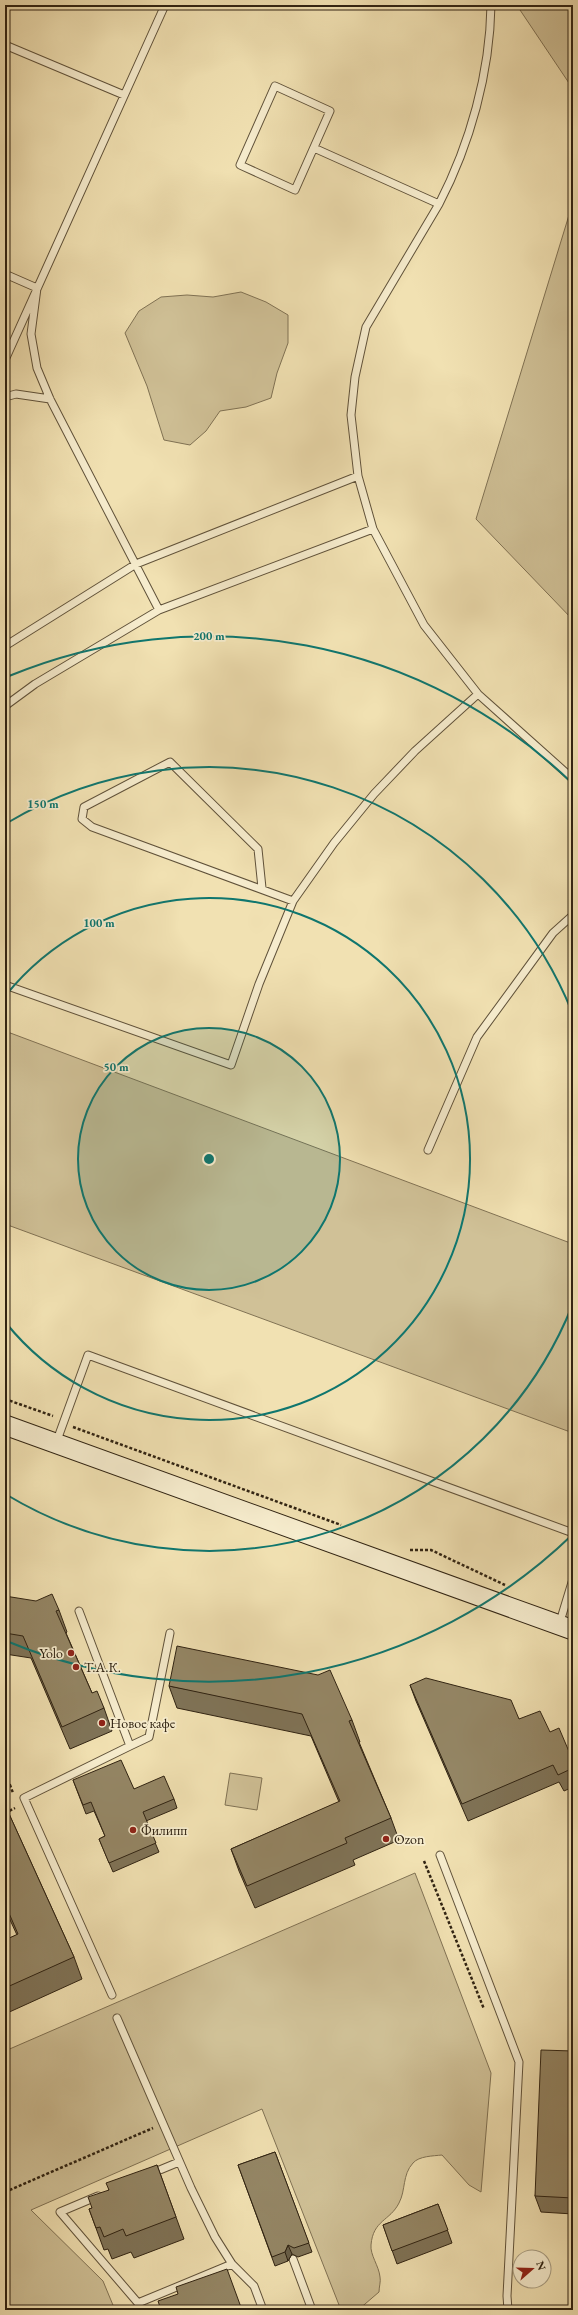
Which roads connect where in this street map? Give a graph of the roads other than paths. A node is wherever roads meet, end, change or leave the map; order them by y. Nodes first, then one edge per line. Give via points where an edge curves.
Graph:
1 (165, 5) edge
2 (491, 5) edge
3 (5, 45) edge
4 (124, 95) junction
5 (314, 148) junction
6 (439, 204) junction
7 (5, 274) edge
8 (37, 288) junction
9 (5, 360) edge
10 (5, 397) edge
11 (50, 399) junction
12 (358, 476) junction
13 (373, 529) junction
14 (136, 564) junction
15 (159, 610) junction
16 (5, 646) edge
17 (478, 694) junction
18 (5, 706) edge
19 (573, 779) edge
20 (262, 888) junction
21 (293, 901) junction
22 (573, 915) edge
23 (5, 985) edge
24 (428, 1150) dead end
25 (5, 1425) edge
26 (56, 1443) junction
27 (573, 1533) edge
28 (573, 1579) edge
29 (79, 1611) dead end
30 (566, 1627) edge
31 (170, 1633) dead end
32 (130, 1746) junction
33 (440, 1855) dead end
34 (112, 1994) dead end
35 (117, 2018) dead end
36 (179, 2162) junction
37 (144, 2177) edge
38 (109, 2191) edge
39 (293, 2259) dead end
40 (232, 2264) junction
41 (138, 2303) junction
42 (141, 2310) edge
43 (263, 2310) edge
44 (312, 2310) edge
45 (508, 2310) edge

1 - 4 lane
2 - 6 lane via 485,69 467,135 449,185
3 - 4 lane
4 - 8 lane
5 - 5 lane via 330,110 275,86 240,165 295,190
5 - 6 lane
6 - 12 lane via 366,327 355,377 351,415
7 - 8 lane
8 - 9 lane
8 - 11 lane via 31,334 37,368
10 - 11 lane via 16,394
11 - 14 lane
12 - 13 lane
12 - 14 lane
13 - 15 lane
13 - 17 lane via 424,625
14 - 15 lane
14 - 16 lane
15 - 18 lane via 35,684
17 - 19 lane
17 - 21 lane via 415,751 374,794 334,843
20 - 20 lane via 92,828 82,819 84,807 170,762 258,849
20 - 21 lane
21 - 23 lane via 259,984 231,1065
22 - 24 lane via 553,933 476,1037
25 - 26 street
26 - 27 lane via 88,1355
26 - 30 street
28 - 30 lane
29 - 32 lane
31 - 32 lane via 149,1737
32 - 34 lane via 24,1798
33 - 45 lane via 519,2062
35 - 36 lane
36 - 37 lane
36 - 40 lane via 215,2237
38 - 41 lane via 60,2212
39 - 44 lane
40 - 41 lane
40 - 43 lane via 254,2286
41 - 42 lane

